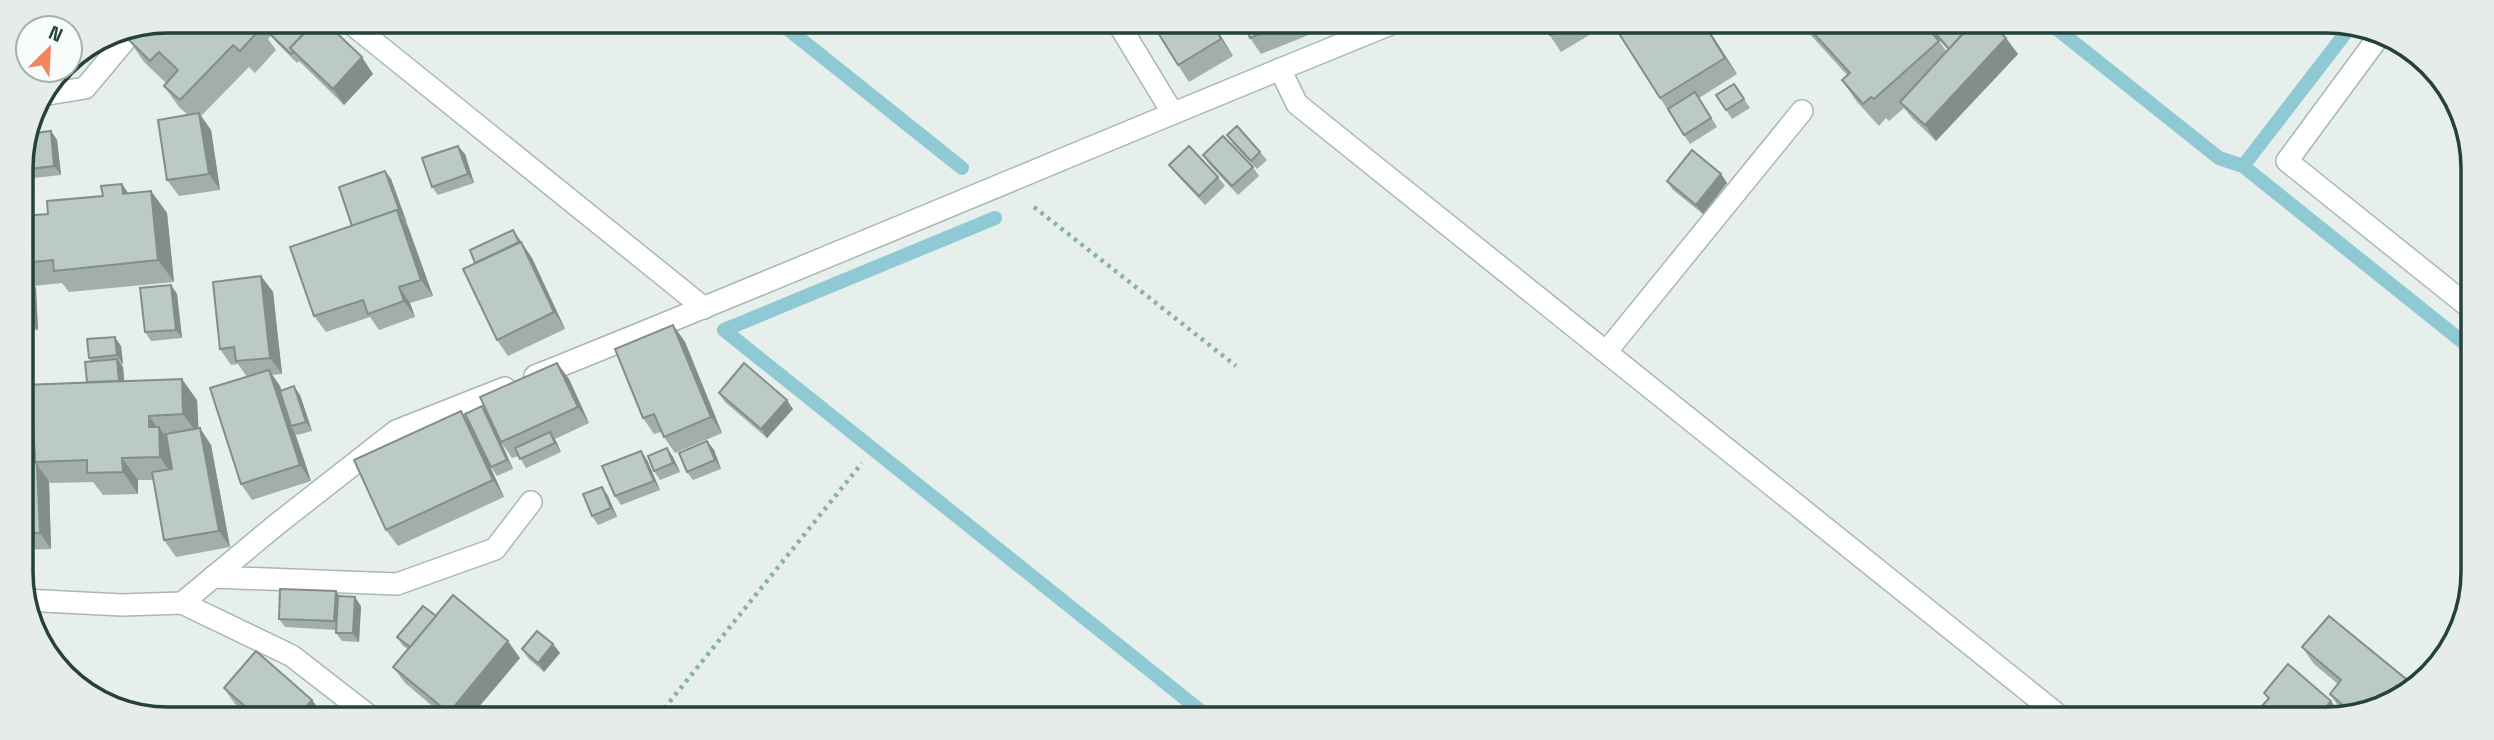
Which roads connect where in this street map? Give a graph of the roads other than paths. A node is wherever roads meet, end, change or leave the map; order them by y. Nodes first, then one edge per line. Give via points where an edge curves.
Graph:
1 (363, 33) edge
2 (1124, 33) edge
3 (1369, 33) edge
4 (125, 40) edge
5 (2374, 43) edge
6 (1280, 69) junction
7 (57, 93) edge
8 (1802, 111) dead end
9 (1172, 112) junction
10 (2461, 301) edge
11 (704, 308) junction
12 (1606, 352) junction
13 (531, 502) dead end
14 (213, 578) junction
15 (37, 601) edge
16 (182, 603) junction
17 (2047, 706) edge
18 (358, 707) edge

1 - 11 street
2 - 9 street
3 - 6 street
4 - 7 street via 85,88
5 - 10 street via 2287,161
6 - 9 street
6 - 12 street via 1297,104
8 - 12 street
9 - 11 street
11 - 14 street via 396,431
12 - 17 street
13 - 14 street via 495,549 397,584
14 - 16 street
15 - 16 street
16 - 18 street via 292,656

